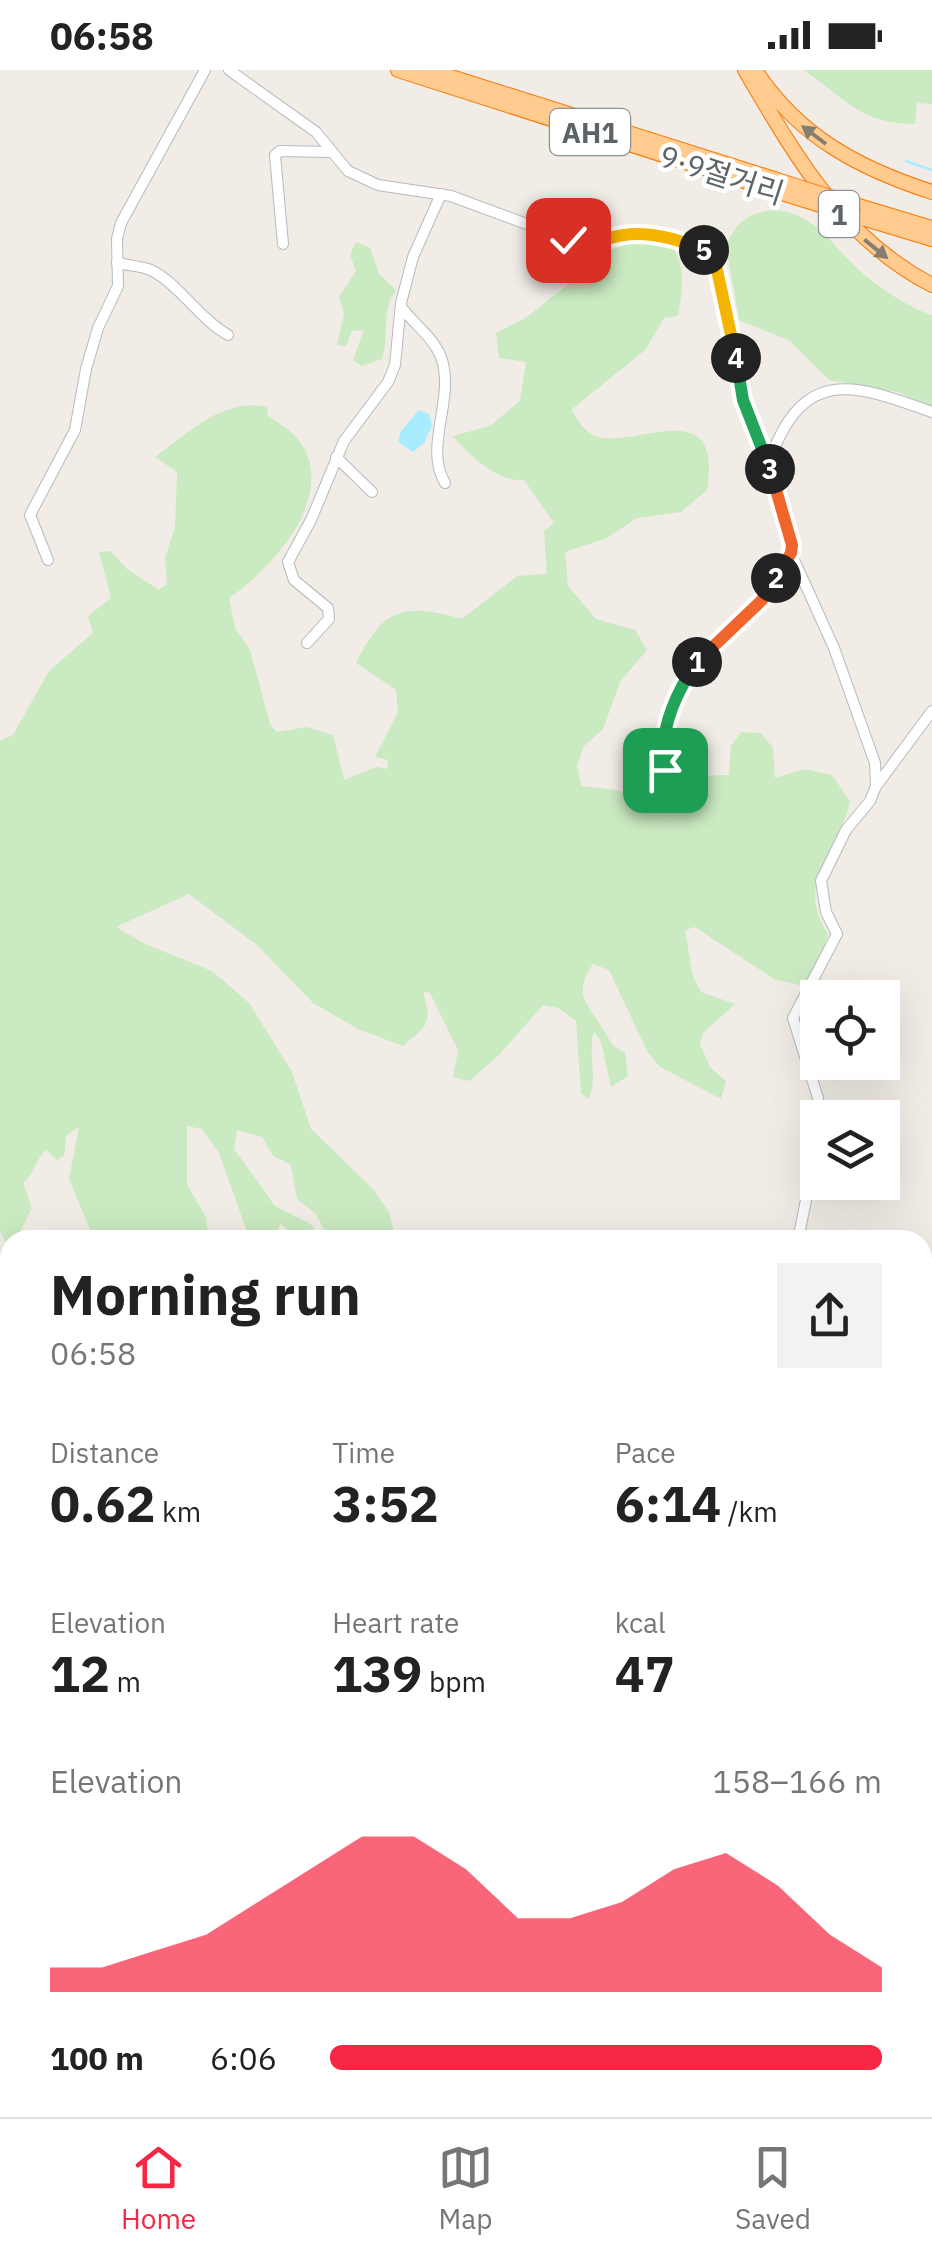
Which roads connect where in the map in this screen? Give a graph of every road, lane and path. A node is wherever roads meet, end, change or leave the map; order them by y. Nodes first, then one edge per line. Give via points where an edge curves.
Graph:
1 (205, 70) edge
2 (229, 70) edge
3 (398, 70) edge
4 (431, 70) edge
5 (745, 70) edge
6 (755, 70) edge
7 (331, 152) junction
8 (932, 192) edge
9 (441, 194) junction
10 (856, 211) junction
11 (932, 228) edge
12 (932, 240) edge
13 (283, 244) dead end
14 (117, 263) junction
15 (932, 284) edge
16 (401, 308) junction
17 (228, 335) dead end
18 (932, 412) edge
19 (336, 457) junction
20 (769, 462) junction
21 (445, 484) dead end
22 (372, 492) dead end
23 (791, 553) junction
24 (48, 560) dead end
25 (307, 644) dead end
26 (932, 710) edge
27 (665, 770) dead end
28 (876, 786) junction
29 (818, 1100) edge
30 (806, 1200) edge
31 (800, 1230) edge

1 - 14 street via 121,222
2 - 7 street via 316,132
3 - 10 highway, 9·9절거리 / AH1, bridge
4 - 10 highway, 9·9절거리 / AH1, bridge via 774,178
5 -> 15 highway, 1 via 807,174 842,216 888,259
8 -> 6 highway, 1 via 870,171 818,139 792,118
7 - 9 street via 348,172 378,185
7 - 13 street via 275,155
9 - 16 street via 413,257
9 - 20 street via 578,243 662,236 714,256 743,400
10 - 11 highway, 9·9절거리 / AH1
10 - 12 highway, 9·9절거리 / AH1
14 - 17 street via 166,280 192,310
14 - 24 street via 118,286 90,356 75,430 30,515
16 - 19 street via 388,382
16 - 21 street via 442,359 448,384 438,453
18 - 20 street via 882,392 815,394 800,403
19 - 22 street
19 - 25 street via 288,562 294,580 330,614
20 - 23 street
23 - 27 street via 762,600 687,677 660,744
23 - 28 street via 834,648 875,763
26 - 28 street
28 - 29 street via 821,881 837,934 794,1018
30 - 31 street

